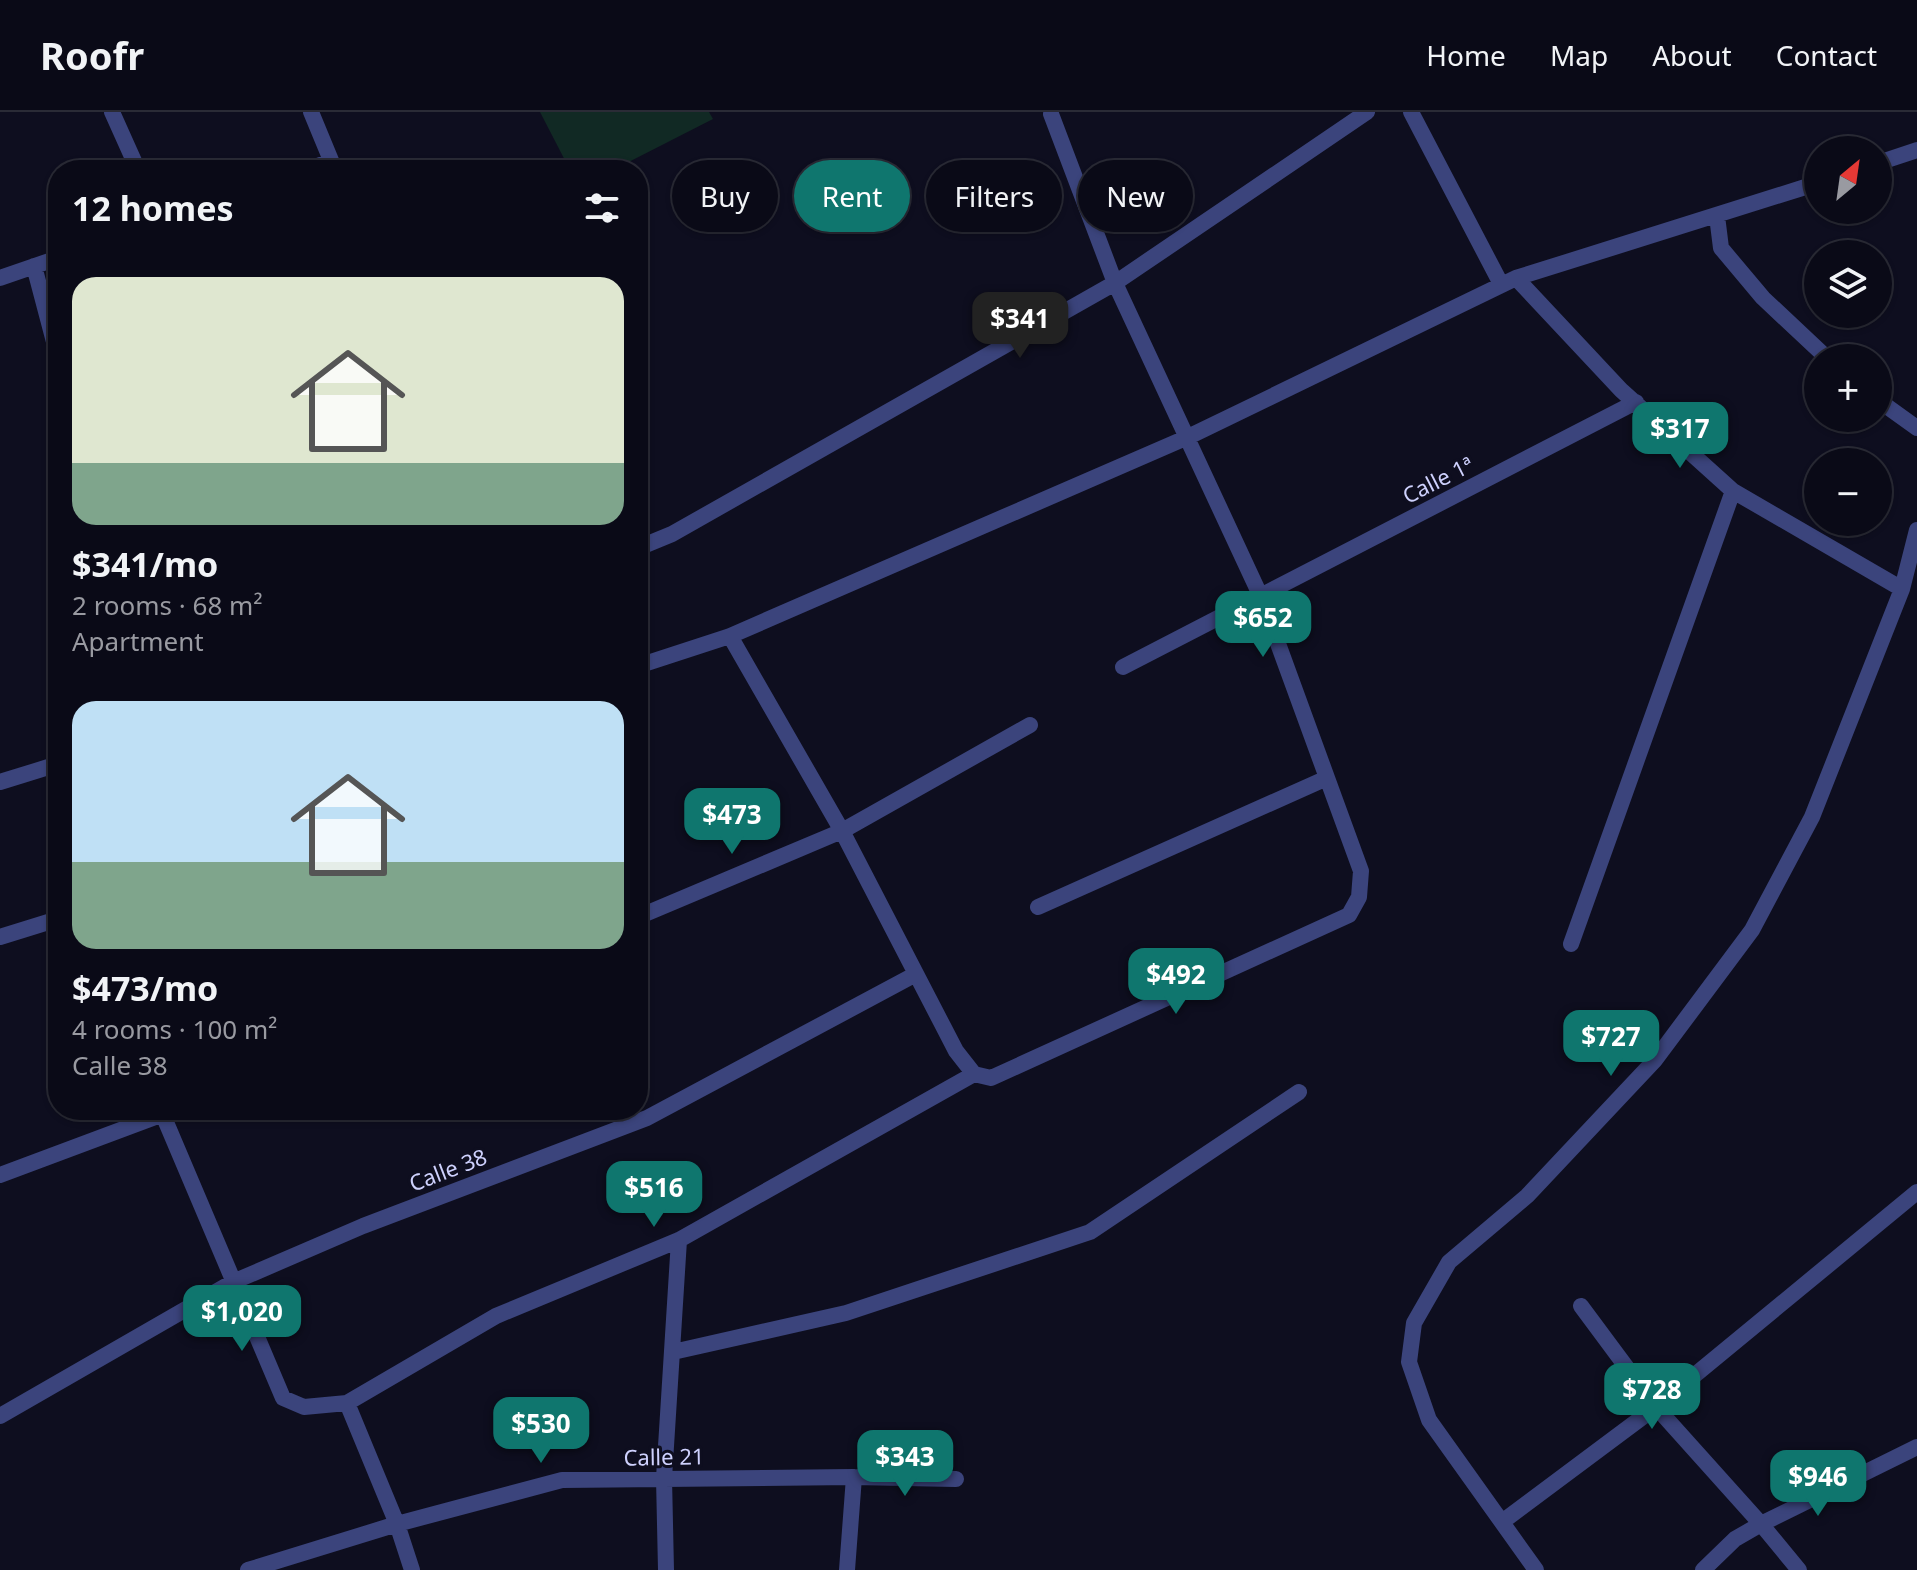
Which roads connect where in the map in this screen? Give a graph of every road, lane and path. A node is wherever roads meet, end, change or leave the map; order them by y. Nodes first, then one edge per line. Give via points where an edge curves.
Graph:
1 (112, 112) edge
2 (311, 112) edge
3 (1367, 112) edge
4 (1411, 112) edge
5 (1051, 114) edge
6 (1917, 150) edge
7 (1892, 158) edge
8 (134, 160) edge
9 (331, 160) edge
10 (1804, 188) edge
11 (1717, 216) junction
12 (48, 261) edge
13 (34, 266) junction
14 (0, 278) edge
15 (1508, 281) junction
16 (1115, 283) junction
17 (48, 319) edge
18 (1812, 344) edge
19 (1636, 402) junction
20 (1892, 410) edge
21 (1917, 428) edge
22 (1188, 437) junction
23 (1733, 491) junction
24 (1917, 530) edge
25 (648, 544) edge
26 (1902, 589) junction
27 (1261, 597) junction
28 (730, 636) junction
29 (648, 663) edge
30 (1123, 667) dead end
31 (1030, 725) dead end
32 (48, 767) edge
33 (1327, 778) junction
34 (0, 782) edge
35 (842, 831) junction
36 (1038, 907) dead end
37 (648, 913) edge
38 (48, 922) edge
39 (0, 937) edge
40 (1571, 944) dead end
41 (916, 974) junction
42 (974, 1074) junction
43 (1299, 1092) dead end
44 (648, 1117) edge
45 (148, 1120) edge
46 (172, 1120) edge
47 (642, 1120) edge
48 (0, 1175) edge
49 (1917, 1192) edge
50 (679, 1240) junction
51 (233, 1282) junction
52 (1581, 1306) dead end
53 (673, 1352) junction
54 (347, 1403) junction
55 (1656, 1407) junction
56 (0, 1416) edge
57 (1916, 1449) edge
58 (854, 1477) junction
59 (664, 1478) junction
60 (956, 1479) dead end
61 (1502, 1522) junction
62 (397, 1524) junction
63 (1761, 1524) junction
64 (251, 1569) edge
65 (412, 1570) edge
66 (666, 1570) edge
67 (847, 1570) edge
68 (1536, 1570) edge
69 (1703, 1570) edge
70 (1799, 1570) edge

1 - 8 street
2 - 9 street
3 - 16 street
4 - 15 street
5 - 16 street
6 - 7 street
10 - 11 street
11 - 15 street
11 - 18 street via 1721,248
12 - 13 street
13 - 14 street
13 - 17 street
15 - 19 street
15 - 22 street
16 - 22 street
16 - 25 street
19 - 23 street
19 - 27 street, Calle 1ª
20 - 21 street
22 - 27 street
22 - 28 street
23 - 26 street
23 - 40 street
24 - 26 street
26 - 61 street via 1812,817 1752,930 1655,1060 1527,1196 1449,1262 1414,1323 1409,1362 1429,1420
27 - 30 street, Calle 1ª
27 - 33 street
28 - 29 street
28 - 35 street
31 - 35 street
32 - 34 street
33 - 36 street
33 - 42 street via 1361,871 1359,897 1349,915 991,1078
35 - 37 street
35 - 41 street
38 - 39 street
41 - 42 street via 956,1051
41 - 44 street, Calle 38
42 - 50 street
43 - 53 street via 1090,1232 846,1313
45 - 48 street
46 - 51 street
47 - 51 street, Calle 38 via 363,1226
49 - 55 street
50 - 53 street
50 - 54 street via 496,1316
51 - 54 street via 283,1398 304,1407
51 - 56 street, Calle 38
52 - 55 street
53 - 59 street
54 - 62 street
55 - 61 street
55 - 63 street
57 - 63 street
58 - 59 street, Calle 21
58 - 60 street, Calle 21
58 - 67 street
59 - 62 street, Calle 21 via 562,1480
59 - 66 street
61 - 68 street
62 - 64 street, Calle 21
62 - 65 street
63 - 69 street via 1735,1539
63 - 70 street

